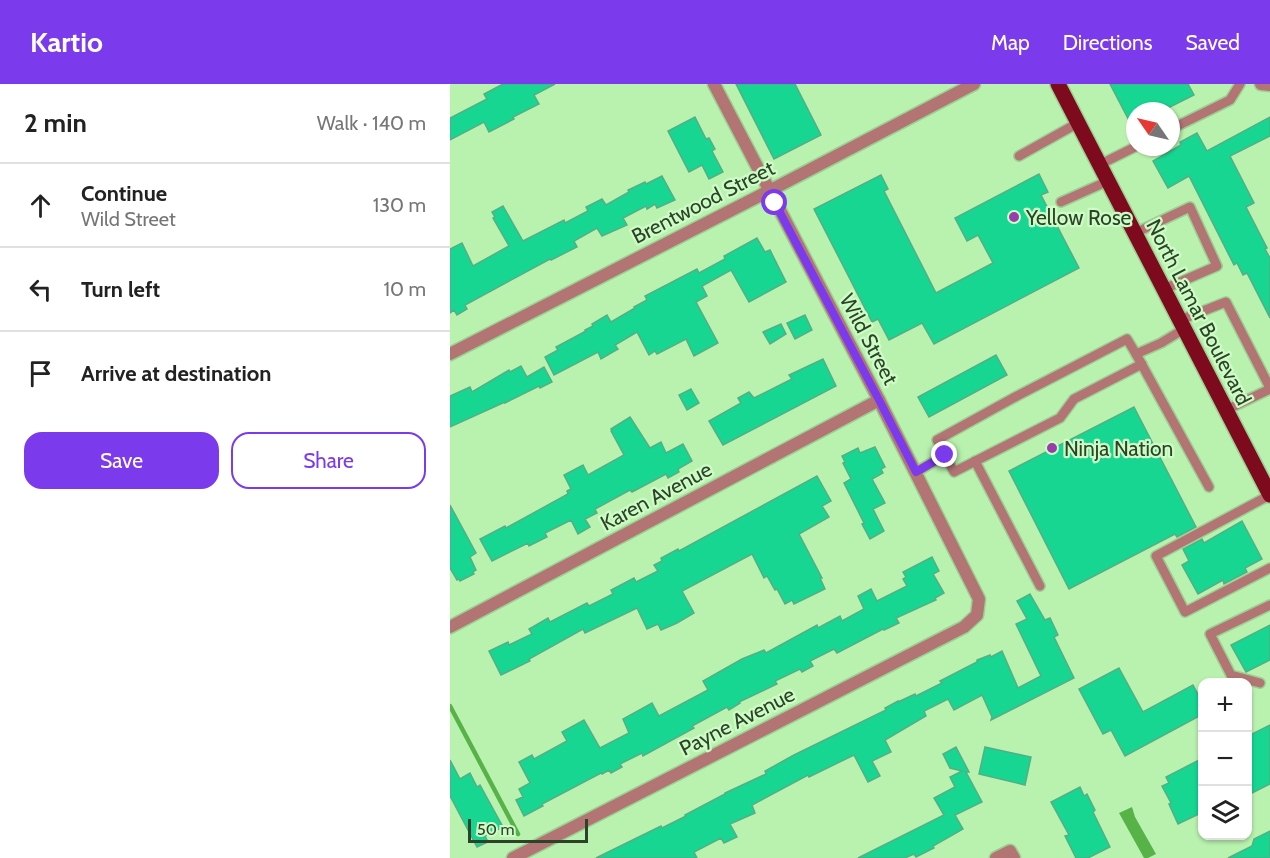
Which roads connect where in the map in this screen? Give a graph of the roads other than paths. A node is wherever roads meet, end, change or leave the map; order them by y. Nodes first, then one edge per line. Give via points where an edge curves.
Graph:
1 (714, 84) edge
2 (1058, 84) edge
3 (1240, 84) edge
4 (1261, 84) edge
5 (1270, 85) edge
6 (966, 86) edge
7 (1078, 123) junction
8 (1180, 125) edge
9 (1126, 152) edge
10 (1019, 156) dead end
11 (1100, 165) junction
12 (1107, 181) junction
13 (769, 191) junction
14 (1060, 202) dead end
15 (1135, 233) junction
16 (1164, 289) junction
17 (1182, 325) junction
18 (450, 354) edge
19 (1136, 354) junction
20 (1142, 364) junction
21 (1270, 388) edge
22 (879, 400) junction
23 (1226, 411) junction
24 (945, 455) junction
25 (975, 461) junction
26 (916, 472) junction
27 (1209, 487) dead end
28 (1270, 495) edge
29 (1270, 568) edge
30 (1040, 586) dead end
31 (1270, 605) edge
32 (977, 615) joint
33 (450, 627) edge
34 (1260, 682) dead end
35 (1012, 855) edge
36 (513, 858) edge
37 (996, 858) edge

1 - 13 street, Wild Street
2 - 7 main road, North Lamar Boulevard
3 - 8 lane via 1230,100
4 - 5 street
6 - 13 street, Brentwood Street
7 - 10 lane
7 - 11 main road, North Lamar Boulevard
9 - 11 lane
11 - 12 main road, North Lamar Boulevard
12 - 14 lane
12 - 15 main road, North Lamar Boulevard
13 - 18 street, Brentwood Street
13 - 22 street, Wild Street
15 - 16 main road, North Lamar Boulevard
15 - 16 lane via 1190,207 1217,266
16 - 17 main road, North Lamar Boulevard
17 - 19 lane via 1161,343
17 - 21 lane via 1226,302
17 - 23 main road, North Lamar Boulevard
19 - 20 lane
19 - 24 lane via 1127,339 1017,396 937,440
20 - 25 lane via 1074,399 1060,418
20 - 27 lane
21 - 23 lane
22 - 26 street, Wild Street
22 - 33 street, Karen Avenue
23 - 28 main road, North Lamar Boulevard
24 - 25 lane via 954,472
24 - 26 lane
25 - 30 lane
26 - 32 street, Wild Street via 979,599
28 - 29 lane via 1156,556 1185,612
31 - 34 lane via 1210,634 1231,675
32 - 36 street, Payne Avenue via 964,627
35 - 37 street

